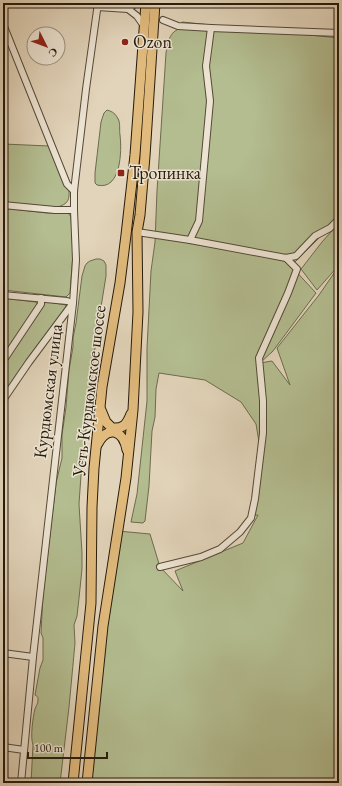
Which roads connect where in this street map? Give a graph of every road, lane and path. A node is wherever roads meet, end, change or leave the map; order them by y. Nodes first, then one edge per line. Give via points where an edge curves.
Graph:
1 (136, 3) edge
2 (146, 3) edge
3 (155, 3) edge
4 (98, 5) edge
5 (128, 9) junction
6 (163, 20) dead end
7 (3, 24) edge
8 (144, 27) junction
9 (210, 28) junction
10 (339, 33) edge
11 (74, 191) junction
12 (3, 205) edge
13 (74, 210) junction
14 (339, 219) edge
15 (137, 232) junction
16 (190, 240) junction
17 (286, 258) junction
18 (3, 294) edge
19 (41, 298) junction
20 (73, 303) junction
21 (3, 361) edge
22 (3, 400) edge
23 (100, 407) junction
24 (133, 410) junction
25 (97, 445) junction
26 (128, 454) junction
27 (160, 567) dead end
28 (3, 653) edge
29 (33, 657) junction
30 (3, 747) edge
31 (24, 750) junction
32 (21, 783) edge
33 (73, 783) edge
34 (87, 783) edge

1 - 5 street
2 - 8 main road, Усть-Курдюмское шоссе
3 - 15 main road
4 - 5 street
4 - 11 street, Курдюмская улица
5 - 8 street via 137,16
6 - 9 street via 178,26
7 - 11 street via 67,184
8 - 23 main road, Усть-Курдюмское шоссе via 126,235
9 - 10 street
9 - 16 street via 206,66 210,101 199,221
11 - 13 street, Курдюмская улица
12 - 13 street
13 - 20 street, Курдюмская улица via 76,260
14 - 17 street via 330,228 315,236 296,256
15 - 16 street
15 - 24 main road via 138,312
16 - 17 street
17 - 27 street via 297,269 259,358 263,433 250,518 240,532 220,549 201,557
18 - 19 street
19 - 20 street
19 - 21 street via 41,304
20 - 22 street
20 - 29 street, Курдюмская улица
23 - 24 main road via 106,422 112,428 120,428 128,421
23 - 25 main road, Усть-Курдюмское шоссе
24 - 26 main road
25 - 26 main road via 103,436 115,432 125,440
25 - 33 main road, Усть-Курдюмское шоссе via 92,507 91,603
26 - 34 main road via 103,626
28 - 29 street
29 - 31 street, Курдюмская улица
30 - 31 street
31 - 32 street, Курдюмская улица

